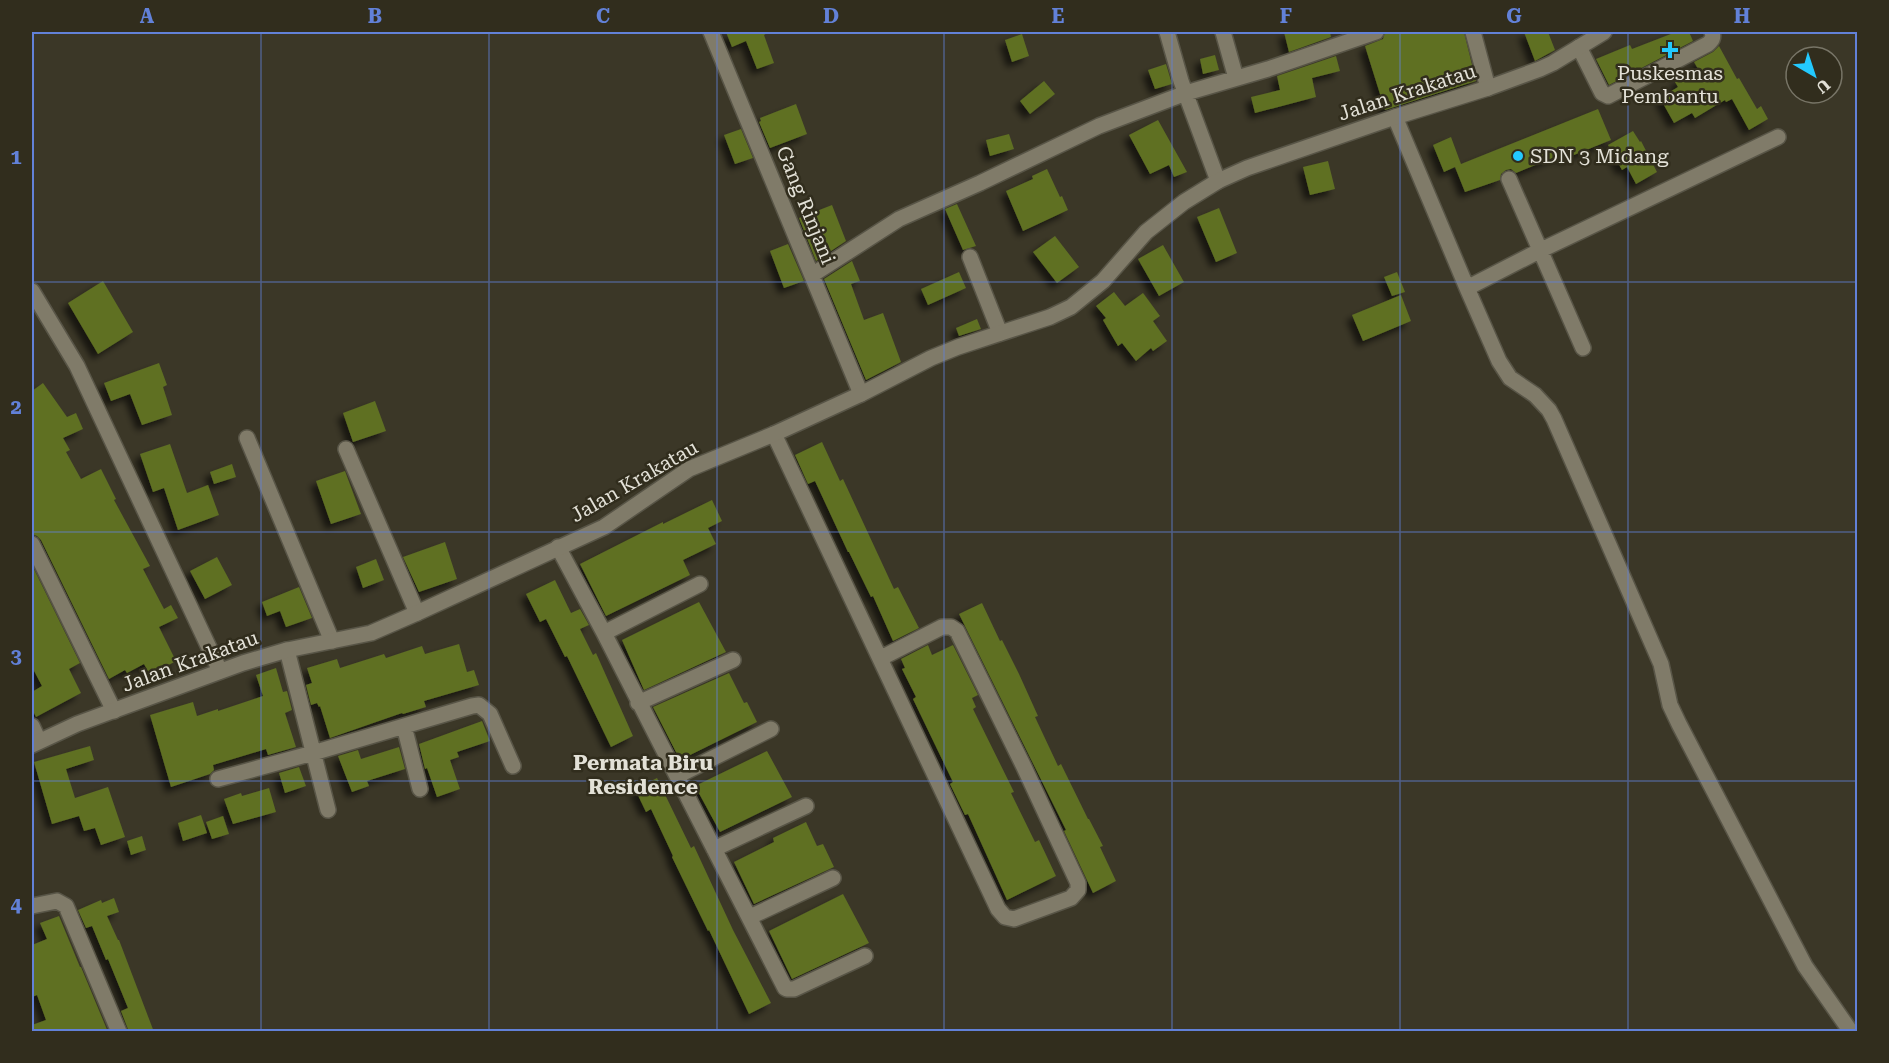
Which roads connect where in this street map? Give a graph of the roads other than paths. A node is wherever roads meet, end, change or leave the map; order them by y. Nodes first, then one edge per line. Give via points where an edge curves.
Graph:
1 (711, 32) edge
2 (1167, 32) edge
3 (1223, 32) edge
4 (1376, 32) edge
5 (1473, 32) edge
6 (1604, 32) edge
7 (1712, 32) edge
8 (1579, 48) junction
9 (1236, 78) junction
10 (1488, 88) junction
11 (1186, 93) junction
12 (1395, 117) junction
13 (1778, 137) dead end
14 (1509, 178) dead end
15 (1218, 181) junction
16 (1539, 251) junction
17 (969, 257) dead end
18 (812, 275) junction
19 (1467, 288) junction
20 (32, 291) edge
21 (1000, 333) junction
22 (1583, 348) dead end
23 (861, 394) junction
24 (774, 434) junction
25 (247, 438) dead end
26 (346, 449) dead end
27 (32, 544) edge
28 (558, 547) junction
29 (700, 584) dead end
30 (417, 613) junction
31 (604, 633) junction
32 (332, 641) junction
33 (286, 650) junction
34 (881, 658) junction
35 (733, 660) dead end
36 (220, 671) junction
37 (639, 703) junction
38 (114, 711) junction
39 (32, 726) edge
40 (404, 726) junction
41 (771, 729) dead end
42 (35, 743) edge
43 (313, 753) junction
44 (513, 765) dead end
45 (677, 776) junction
46 (218, 779) dead end
47 (420, 789) dead end
48 (806, 806) dead end
49 (328, 810) dead end
50 (714, 849) junction
51 (833, 878) dead end
52 (32, 906) edge
53 (750, 917) junction
54 (865, 956) dead end
55 (119, 1032) edge
56 (1851, 1032) edge

1 - 18 street, Gang Rinjani
2 - 11 street
3 - 9 street
4 - 9 street
5 - 10 street
6 - 8 street, Jalan Krakatau
7 - 8 street via 1708,44 1608,96 1602,93
8 - 10 street, Jalan Krakatau via 1553,63
9 - 11 street
10 - 12 street, Jalan Krakatau
11 - 15 street
11 - 18 street via 1108,122 899,219
12 - 15 street, Jalan Krakatau
12 - 19 street
13 - 16 street
14 - 16 street
15 - 21 street, Jalan Krakatau via 1152,227 1103,281 1071,307
16 - 19 street
16 - 22 street
17 - 21 street
18 - 23 street, Gang Rinjani
19 - 56 street via 1506,373 1535,395 1554,419 1661,664 1668,698 1805,966
20 - 36 street via 77,366
21 - 23 street, Jalan Krakatau via 931,358
23 - 24 street, Jalan Krakatau
24 - 28 street, Jalan Krakatau via 689,469 604,527
24 - 34 street
25 - 32 street
26 - 30 street
27 - 38 street
28 - 30 street, Jalan Krakatau
28 - 31 street
29 - 31 street
30 - 32 street, Jalan Krakatau via 371,633
31 - 37 street
32 - 33 street, Jalan Krakatau
33 - 36 street, Jalan Krakatau
33 - 43 street
34 - 34 street via 1005,917 1014,919 1076,894 1078,883 957,631 942,627
35 - 37 street
36 - 38 street, Jalan Krakatau
37 - 45 street
38 - 42 street, Jalan Krakatau
39 - 42 street
40 - 43 street
40 - 44 street via 479,705 490,714
40 - 47 street
41 - 45 street
43 - 46 street
43 - 49 street
45 - 50 street
48 - 50 street
50 - 53 street
51 - 53 street
52 - 55 street via 57,901 66,906
53 - 54 street via 787,989

